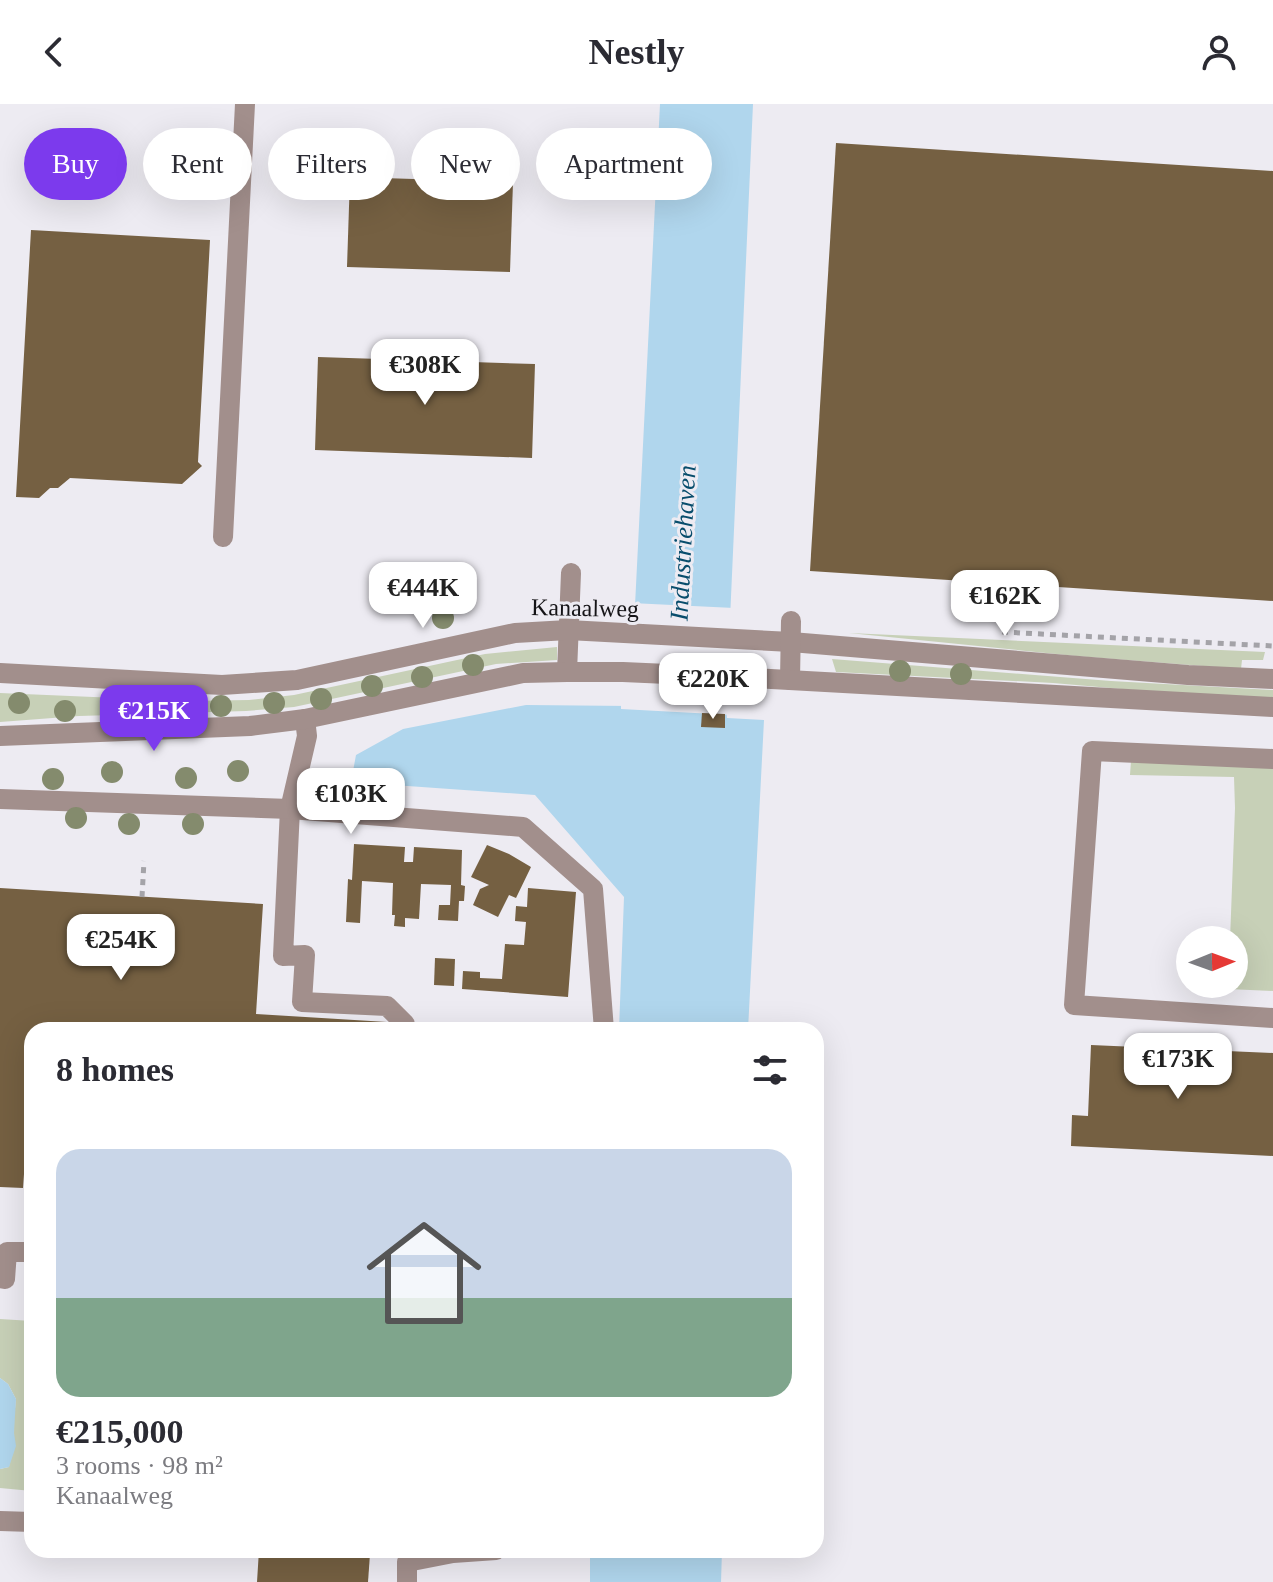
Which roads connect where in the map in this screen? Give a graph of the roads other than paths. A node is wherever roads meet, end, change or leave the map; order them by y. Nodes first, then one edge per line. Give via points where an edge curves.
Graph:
1 (245, 104) edge
2 (223, 537) dead end
3 (571, 573) dead end
4 (568, 630) junction
5 (791, 631) junction
6 (567, 672) junction
7 (0, 673) edge
8 (1273, 679) edge
9 (790, 680) junction
10 (1273, 707) edge
11 (305, 719) junction
12 (0, 736) edge
13 (1273, 759) edge
14 (0, 799) edge
15 (290, 809) junction
16 (1273, 1018) edge
17 (603, 1020) edge
18 (403, 1022) edge
19 (24, 1252) edge
20 (0, 1278) edge
21 (0, 1521) edge
22 (24, 1522) edge
23 (427, 1558) edge
24 (407, 1582) edge

1 - 2 street
3 - 4 street
4 - 5 street, Kanaalweg via 735,640
4 - 6 street
4 - 7 street, Kanaalweg via 515,633 297,680 222,685
5 - 8 street, Kanaalweg via 1188,675
5 - 9 street
6 - 9 street
6 - 11 street via 523,673
9 - 10 street
11 - 12 street
11 - 15 street via 307,736
13 - 16 street via 1092,751 1074,1005
14 - 15 street
15 - 17 street via 523,827 593,889
15 - 18 street via 283,956 305,955 302,1002 387,1006
19 - 20 street via 7,1252 5,1279
21 - 22 street
23 - 24 street via 407,1562

